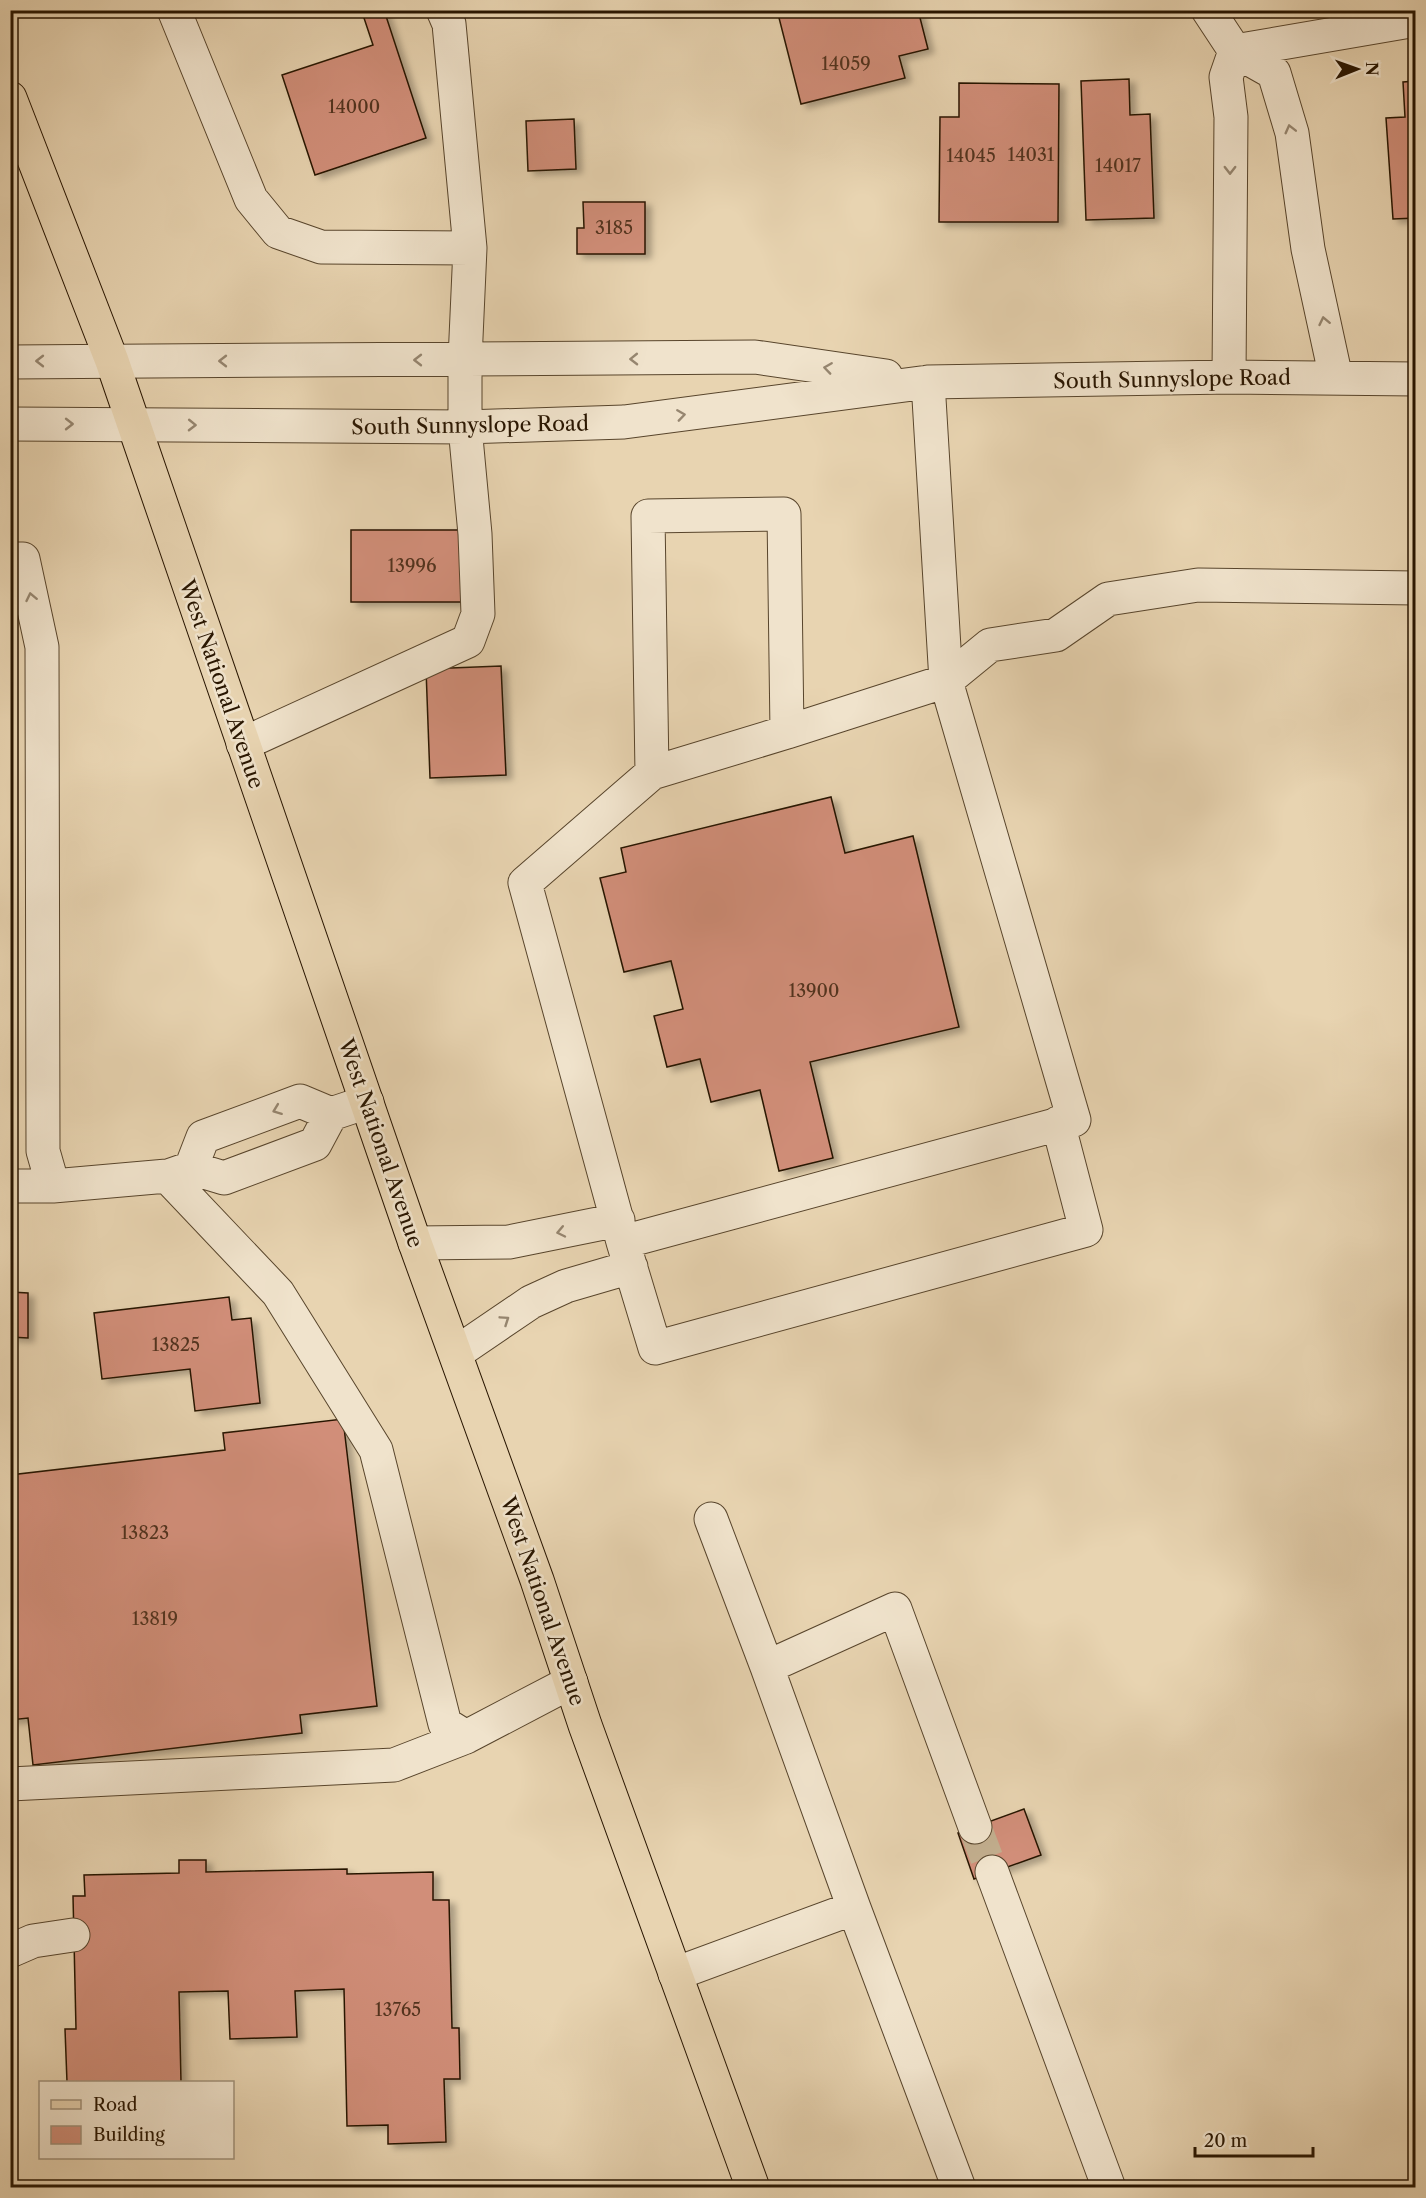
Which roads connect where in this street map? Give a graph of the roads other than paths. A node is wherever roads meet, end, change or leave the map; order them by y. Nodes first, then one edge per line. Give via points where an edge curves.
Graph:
1 (174, 10) edge
2 (443, 10) edge
3 (1208, 10) edge
4 (1416, 20) edge
5 (1235, 51) junction
6 (10, 98) edge
7 (470, 248) junction
8 (465, 360) junction
9 (112, 361) junction
10 (10, 362) edge
11 (1229, 377) junction
12 (1336, 378) junction
13 (1416, 379) edge
14 (928, 382) junction
15 (10, 424) edge
16 (134, 424) junction
17 (465, 427) junction
18 (10, 559) edge
19 (1416, 588) edge
20 (946, 681) junction
21 (788, 732) junction
22 (243, 744) junction
23 (652, 773) junction
24 (367, 1102) junction
25 (331, 1114) junction
26 (1058, 1123) junction
27 (179, 1172) junction
28 (10, 1186) edge
29 (53, 1186) junction
30 (415, 1243) junction
31 (624, 1243) junction
32 (456, 1353) junction
33 (711, 1519) dead end
34 (767, 1668) junction
35 (571, 1682) junction
36 (466, 1737) junction
37 (10, 1784) edge
38 (975, 1827) tunnel mouth
39 (992, 1872) tunnel mouth
40 (854, 1908) junction
41 (73, 1935) dead end
42 (10, 1951) edge
43 (675, 1974) junction
44 (753, 2187) edge
45 (959, 2187) edge
46 (1109, 2187) edge

1 - 7 street via 251,199 278,232 321,247
2 - 7 street via 449,24
3 - 5 street
4 - 5 street
5 -> 11 street via 1226,77 1231,117
12 -> 5 street via 1308,249 1292,134 1274,74
6 - 9 main road, West National Avenue
7 - 8 street
8 -> 9 street, South Sunnyslope Road
14 -> 8 street, South Sunnyslope Road via 755,357
8 - 17 street
9 -> 10 street, South Sunnyslope Road
9 - 16 main road, West National Avenue
11 - 12 street, South Sunnyslope Road
11 - 14 street, South Sunnyslope Road
12 - 13 street, South Sunnyslope Road
17 -> 14 street, South Sunnyslope Road via 624,422
14 - 20 street
15 -> 16 street, South Sunnyslope Road
16 -> 17 street, South Sunnyslope Road
16 - 22 main road, West National Avenue
17 - 22 street via 478,614 468,641
29 -> 18 street via 43,1151 42,647 23,559
19 - 20 street via 1198,585 1108,599 1056,635 990,645
20 - 21 street
20 - 26 street via 1074,1120
21 - 23 street
21 - 23 street via 784,514 648,516
22 - 24 main road, West National Avenue
23 - 31 street via 525,883
24 - 25 street
24 - 30 main road, West National Avenue
25 - 27 street via 315,1144 224,1178
25 -> 27 street via 300,1101 203,1137
26 - 31 street
26 - 31 street via 1086,1230 655,1348
27 - 29 street
27 - 36 street via 278,1293 376,1450 445,1724
28 - 29 street
31 -> 30 street
30 - 32 main road, West National Avenue
32 -> 31 street via 531,1302 566,1286
32 - 35 main road, West National Avenue
33 - 34 street
34 - 38 street via 895,1609
34 - 40 street
35 - 36 street
35 - 43 main road, West National Avenue
36 - 37 street via 394,1765
39 - 46 street
40 - 43 street
40 - 45 street
41 - 42 street via 33,1941
43 - 44 main road, West National Avenue

